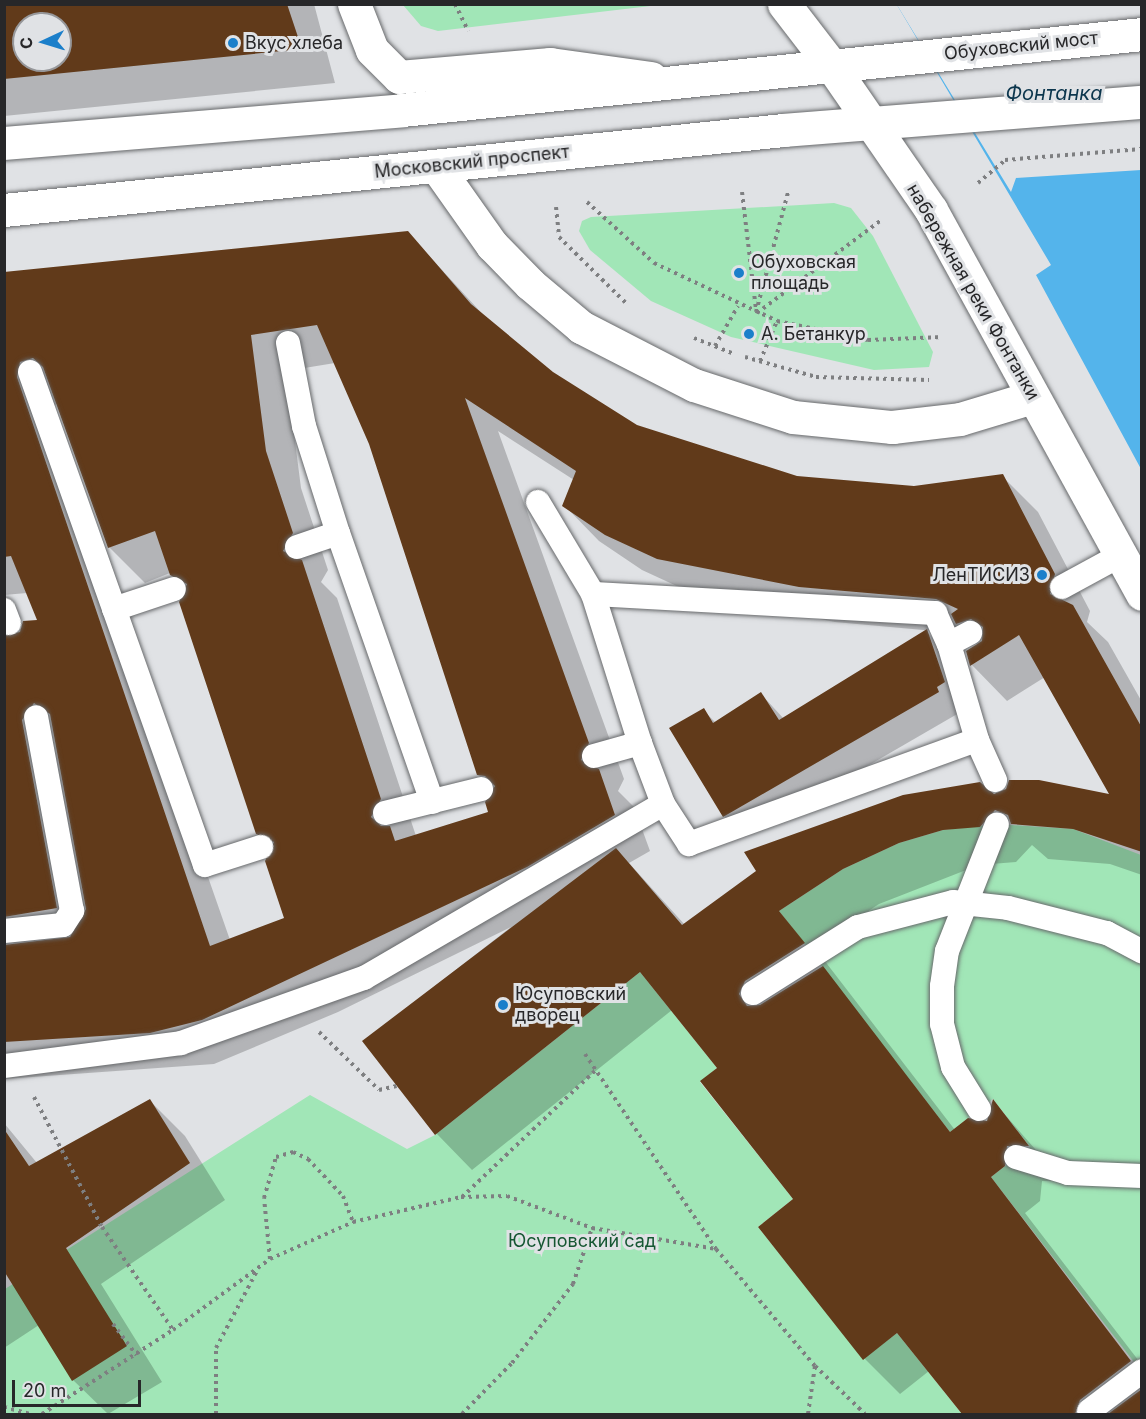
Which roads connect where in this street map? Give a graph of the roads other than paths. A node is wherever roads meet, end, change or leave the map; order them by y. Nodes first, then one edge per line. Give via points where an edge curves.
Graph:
1 (354, 4) edge
2 (784, 4) edge
3 (1142, 34) edge
4 (831, 65) junction
5 (674, 82) junction
6 (1142, 102) edge
7 (871, 123) junction
8 (4, 142) edge
9 (436, 166) junction
10 (4, 210) edge
11 (288, 342) dead end
12 (30, 372) dead end
13 (1033, 397) junction
14 (538, 502) dead end
15 (338, 533) junction
16 (297, 547) dead end
17 (1120, 555) junction
18 (1062, 587) dead end
19 (174, 589) dead end
20 (593, 594) junction
21 (1142, 594) edge
22 (114, 609) junction
23 (36, 717) dead end
24 (977, 740) junction
25 (640, 743) junction
26 (594, 756) dead end
27 (995, 780) dead end
28 (481, 789) dead end
29 (432, 801) junction
30 (663, 804) junction
31 (385, 813) dead end
32 (997, 824) dead end
33 (261, 847) dead end
34 (969, 902) junction
35 (4, 931) edge
36 (1142, 952) edge
37 (753, 993) dead end
38 (11, 1066) edge
39 (980, 1109) dead end
40 (1016, 1157) dead end
41 (1142, 1176) edge
42 (1142, 1371) edge
43 (1089, 1411) dead end

1 - 5 main road via 372,50 399,77 550,64
2 - 4 main road, набережная реки Фонтанки
3 - 4 main road, Обуховский мост
4 - 5 main road
4 - 7 main road, набережная реки Фонтанки
5 - 8 main road
6 - 7 main road, Московский проспект
7 - 9 main road, Московский проспект
7 - 13 main road, набережная реки Фонтанки via 931,210
9 - 10 main road, Московский проспект
9 - 13 main road via 492,245 530,284 581,327 694,386 793,417 892,427 985,414
11 - 15 lane via 304,426
12 - 22 lane
13 - 17 main road, набережная реки Фонтанки
14 - 20 lane
15 - 16 lane
15 - 29 lane
17 - 18 lane
17 - 21 main road, набережная реки Фонтанки
19 - 22 lane
20 - 24 lane via 935,613 960,639
20 - 25 lane
22 - 33 lane via 205,865
23 - 35 lane via 72,911 63,925
24 - 27 lane
24 - 30 lane via 689,844
25 - 26 lane
25 - 30 lane
28 - 29 lane
29 - 31 lane
30 - 38 lane via 364,978 180,1043
32 - 34 lane
34 - 36 lane via 1107,933
34 - 37 lane via 858,927
34 - 39 lane via 947,951 942,1024 953,1067
40 - 41 lane via 1068,1173
42 - 43 lane

